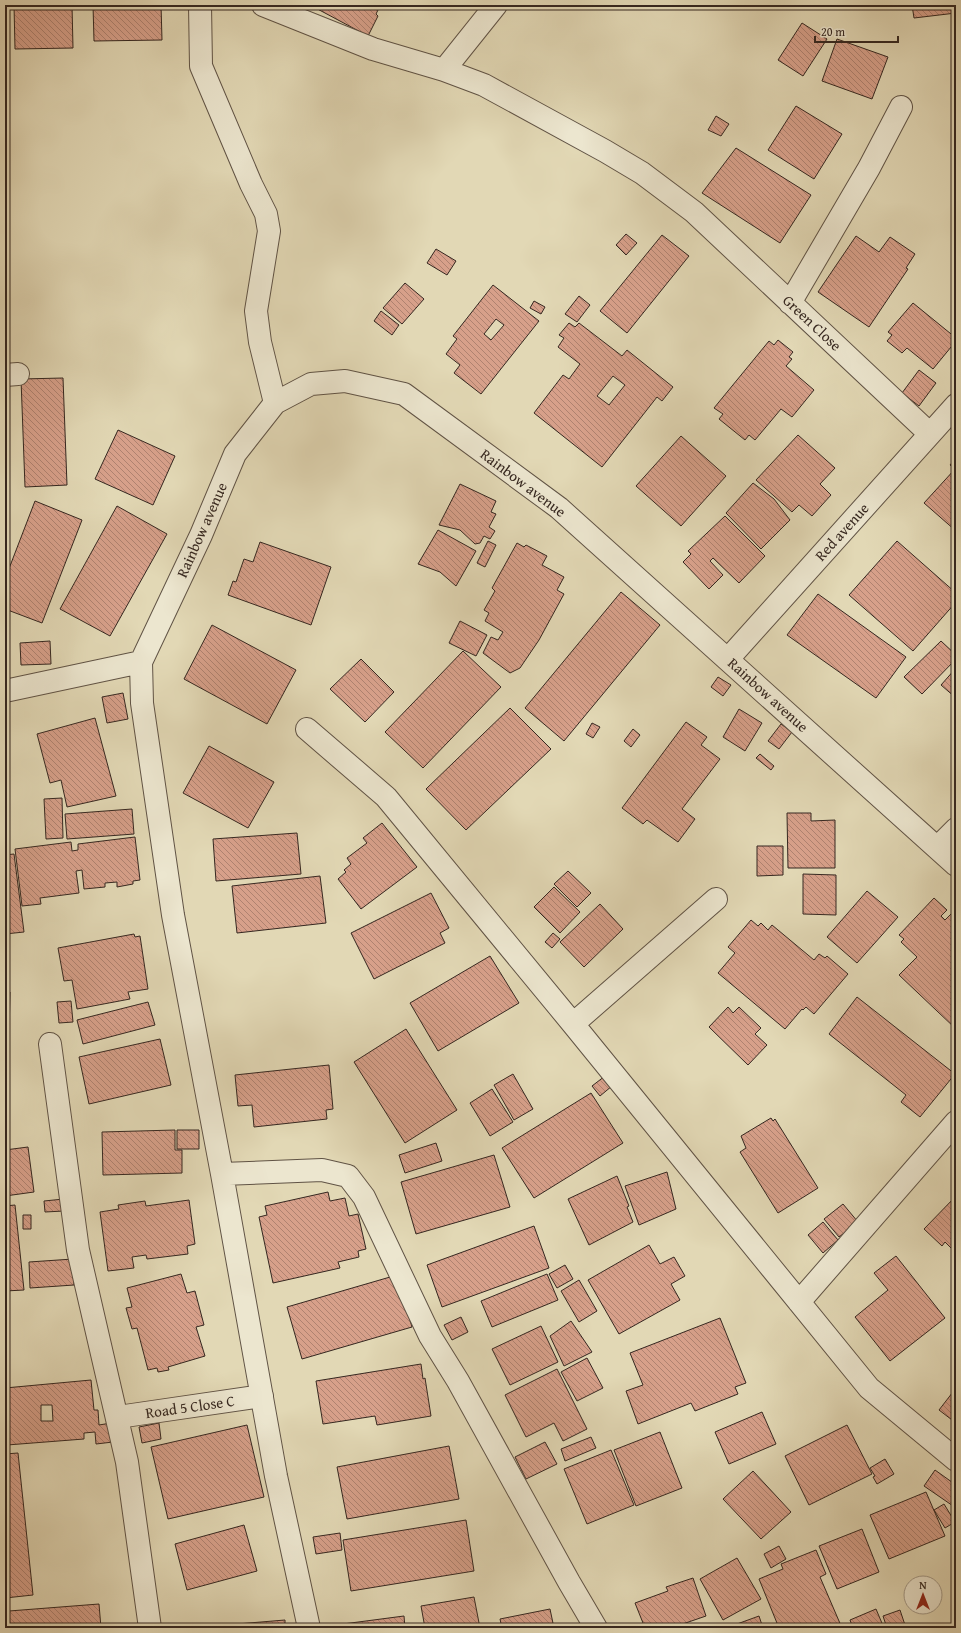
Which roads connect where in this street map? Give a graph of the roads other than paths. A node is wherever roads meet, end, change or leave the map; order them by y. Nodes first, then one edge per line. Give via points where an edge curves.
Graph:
1 (200, 5) edge
2 (263, 5) edge
3 (496, 5) edge
4 (444, 70) junction
5 (901, 107) dead end
6 (790, 303) junction
7 (275, 404) junction
8 (956, 404) edge
9 (930, 434) junction
10 (728, 658) junction
11 (141, 662) junction
12 (5, 691) edge
13 (307, 729) dead end
14 (956, 829) edge
15 (938, 847) junction
16 (956, 865) edge
17 (716, 899) dead end
18 (573, 1024) junction
19 (50, 1044) dead end
20 (956, 1122) edge
21 (222, 1174) junction
22 (799, 1302) junction
23 (262, 1396) junction
24 (118, 1417) junction
25 (956, 1460) edge
26 (150, 1628) edge
27 (309, 1628) edge
28 (596, 1628) edge

1 - 7 street via 202,66 266,214 269,231 256,311 260,342
2 - 4 street, Green Close via 373,50
3 - 4 street
4 - 6 street, Green Close via 484,85 642,173 694,212
5 - 6 street via 869,168
6 - 9 street, Green Close
7 - 10 street, Rainbow avenue via 311,384 345,381 404,394 559,508
7 - 11 street, Rainbow avenue via 235,454 201,535
8 - 9 street, Red avenue
9 - 10 street, Red avenue
10 - 15 street, Rainbow avenue
11 - 12 street
11 - 21 street via 142,703 173,915
13 - 18 street via 386,797
14 - 15 street
15 - 16 street, Rainbow avenue
17 - 18 street
18 - 22 street
19 - 24 street via 78,1250
20 - 22 street
21 - 23 street
21 - 28 street via 322,1170 348,1176 364,1197 430,1336 458,1381
22 - 25 street via 869,1388
23 - 24 street, Road 5 Close C
23 - 27 street via 276,1476
24 - 26 street via 127,1462

